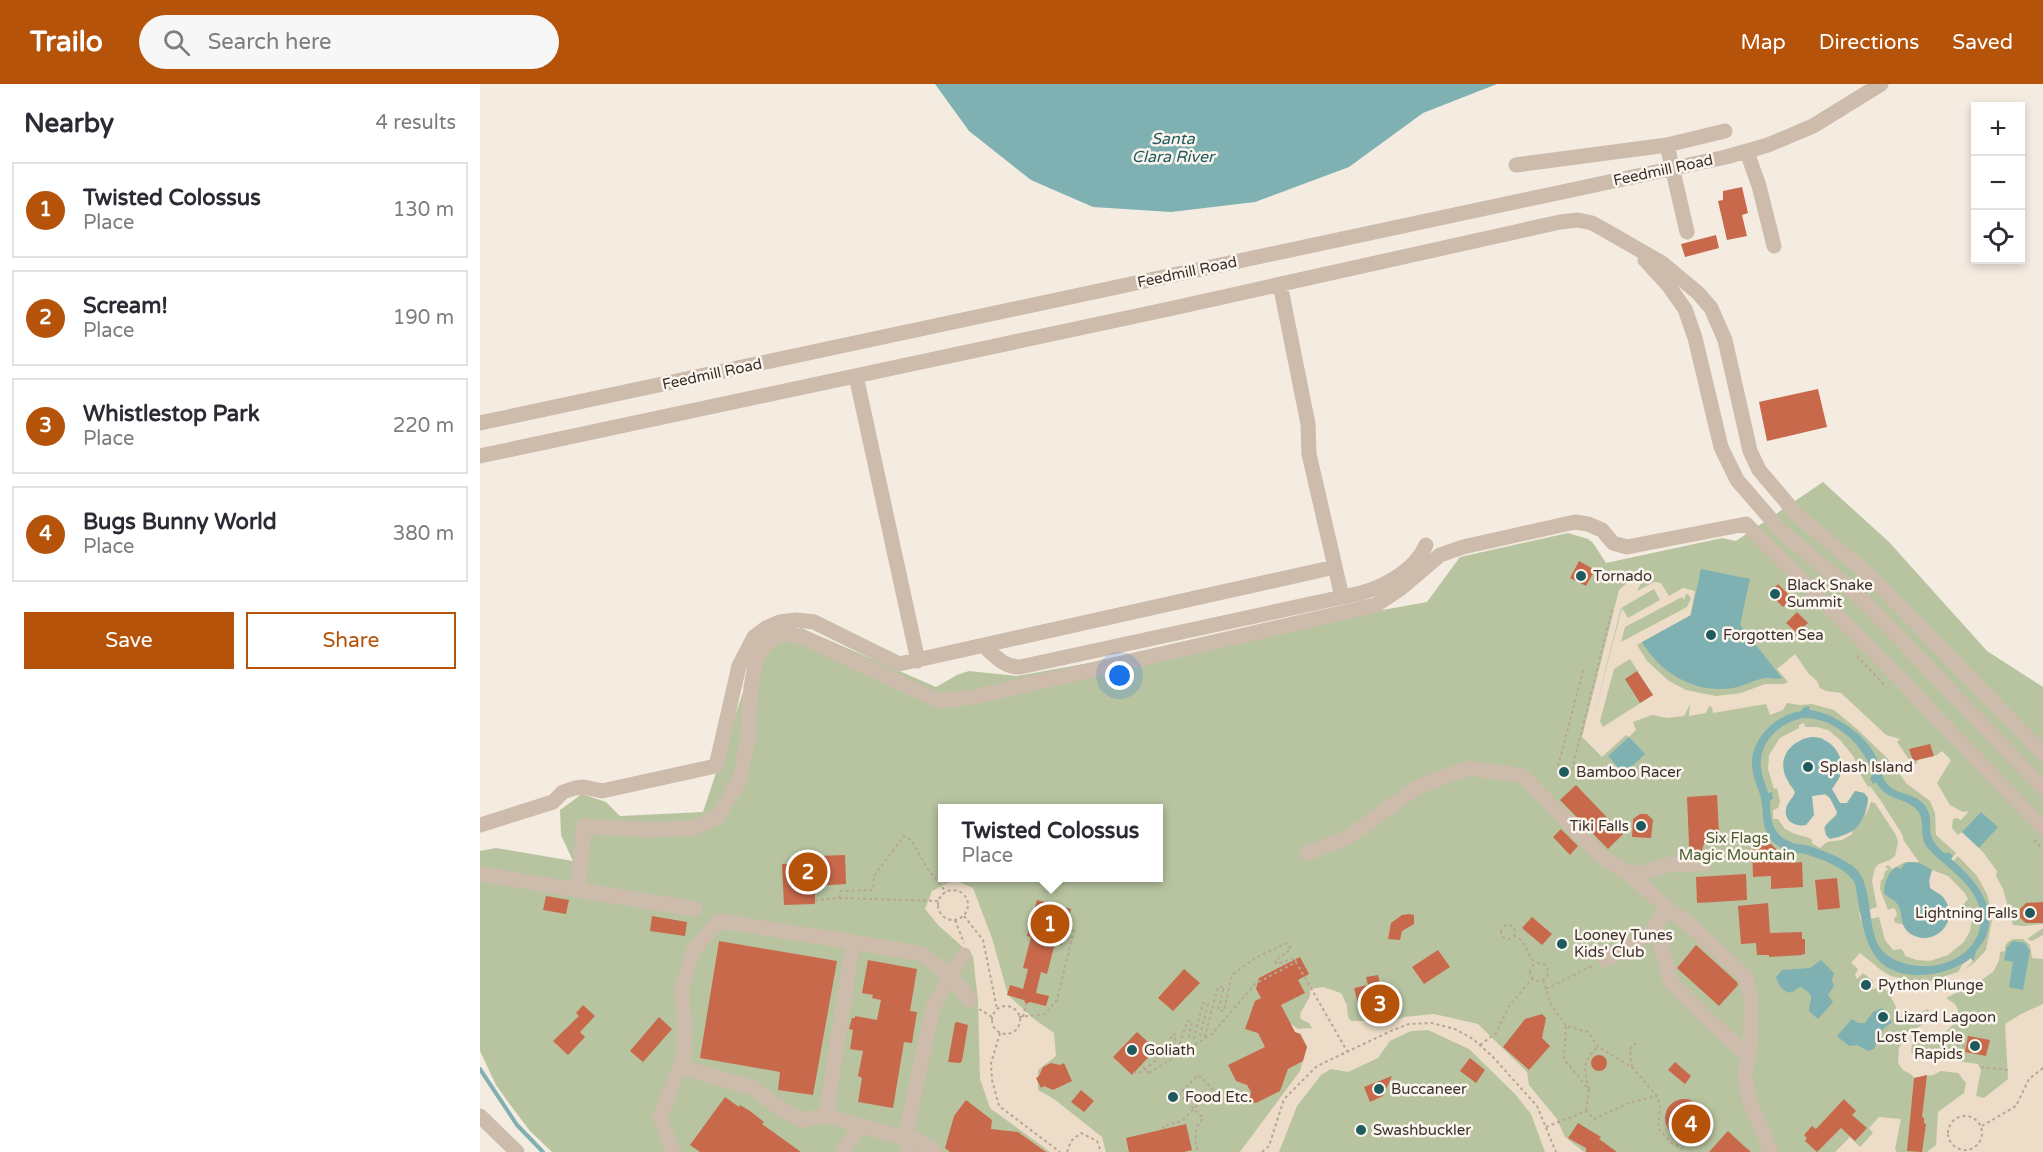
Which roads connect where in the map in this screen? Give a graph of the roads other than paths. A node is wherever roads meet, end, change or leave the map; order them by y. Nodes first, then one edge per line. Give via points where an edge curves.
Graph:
1 (1881, 84) edge
2 (1725, 131) dead end
3 (1667, 145) junction
4 (1746, 152) junction
5 (1516, 165) dead end
6 (1671, 168) junction
7 (1687, 232) dead end
8 (1616, 237) junction
9 (1774, 246) dead end
10 (1280, 284) junction
11 (856, 376) junction
12 (480, 423) edge
13 (480, 456) edge
14 (1811, 528) junction
15 (1426, 545) dead end
16 (1796, 546) junction
17 (1335, 567) junction
18 (1342, 597) junction
19 (984, 646) junction
20 (918, 661) junction
21 (2043, 753) edge
22 (2043, 788) edge
23 (480, 825) edge
24 (2043, 828) edge
25 (1307, 853) dead end
26 (1704, 864) dead end
27 (1628, 873) junction
28 (480, 874) edge
29 (578, 890) junction
30 (1665, 906) junction
31 (695, 909) dead end
32 (1656, 928) junction
33 (853, 942) junction
34 (964, 955) road end
35 (1605, 960) road end
36 (950, 975) junction
37 (970, 1000) dead end
38 (1748, 1056) junction
39 (680, 1067) junction
40 (480, 1116) edge
41 (826, 1116) junction
42 (860, 1125) junction
43 (907, 1145) edge
44 (517, 1152) edge
45 (673, 1152) edge
46 (842, 1152) edge
47 (935, 1152) edge
48 (1771, 1152) edge

1 - 4 street, Feedmill Road via 1813,126
2 - 3 street
3 - 5 street
3 - 6 street
4 - 6 street, Feedmill Road
4 - 9 street
6 - 7 street
6 - 12 street, Feedmill Road
8 - 10 street via 1592,223 1560,222
8 - 14 street via 1662,263 1711,308 1725,340 1750,451 1770,485
8 - 16 street via 1645,260 1681,301 1695,338 1714,423 1728,464 1748,493
10 - 11 street
10 - 17 street via 1308,424 1309,454
11 - 13 street
11 - 20 street
14 - 16 street
14 - 21 street via 1866,572
15 - 18 street via 1391,582
16 - 22 street via 1863,600
17 - 18 street
17 - 19 street
18 - 19 street via 1020,668 1001,661
19 - 20 street
20 - 23 street via 900,664 814,622 780,622 754,637 745,651 716,766 602,791 575,788 563,792 553,802
24 - 29 street via 1746,524 1627,547 1613,543 1602,530 1575,522 1440,555 1376,605 939,702 802,637 778,635 756,659 740,779 718,817 694,828 584,826
25 - 27 street via 1347,838 1419,786 1469,768 1522,776 1601,856
26 - 27 street via 1671,864 1643,873
27 - 30 street
28 - 29 street
29 - 31 street
30 - 32 street
30 - 38 street via 1745,976 1751,997
32 - 35 street
32 - 38 street via 1671,982
33 - 36 street via 921,954
33 - 39 street via 719,921 694,949 682,987 684,1055
33 - 41 street
34 - 36 street
36 - 37 street
36 - 43 street via 933,1006
38 - 48 street via 1745,1075 1749,1100
39 - 41 street via 754,1088 775,1106 801,1120
39 - 45 street via 660,1117
40 - 44 street
41 - 42 street
42 - 43 street
42 - 46 street
43 - 47 street via 916,1138

